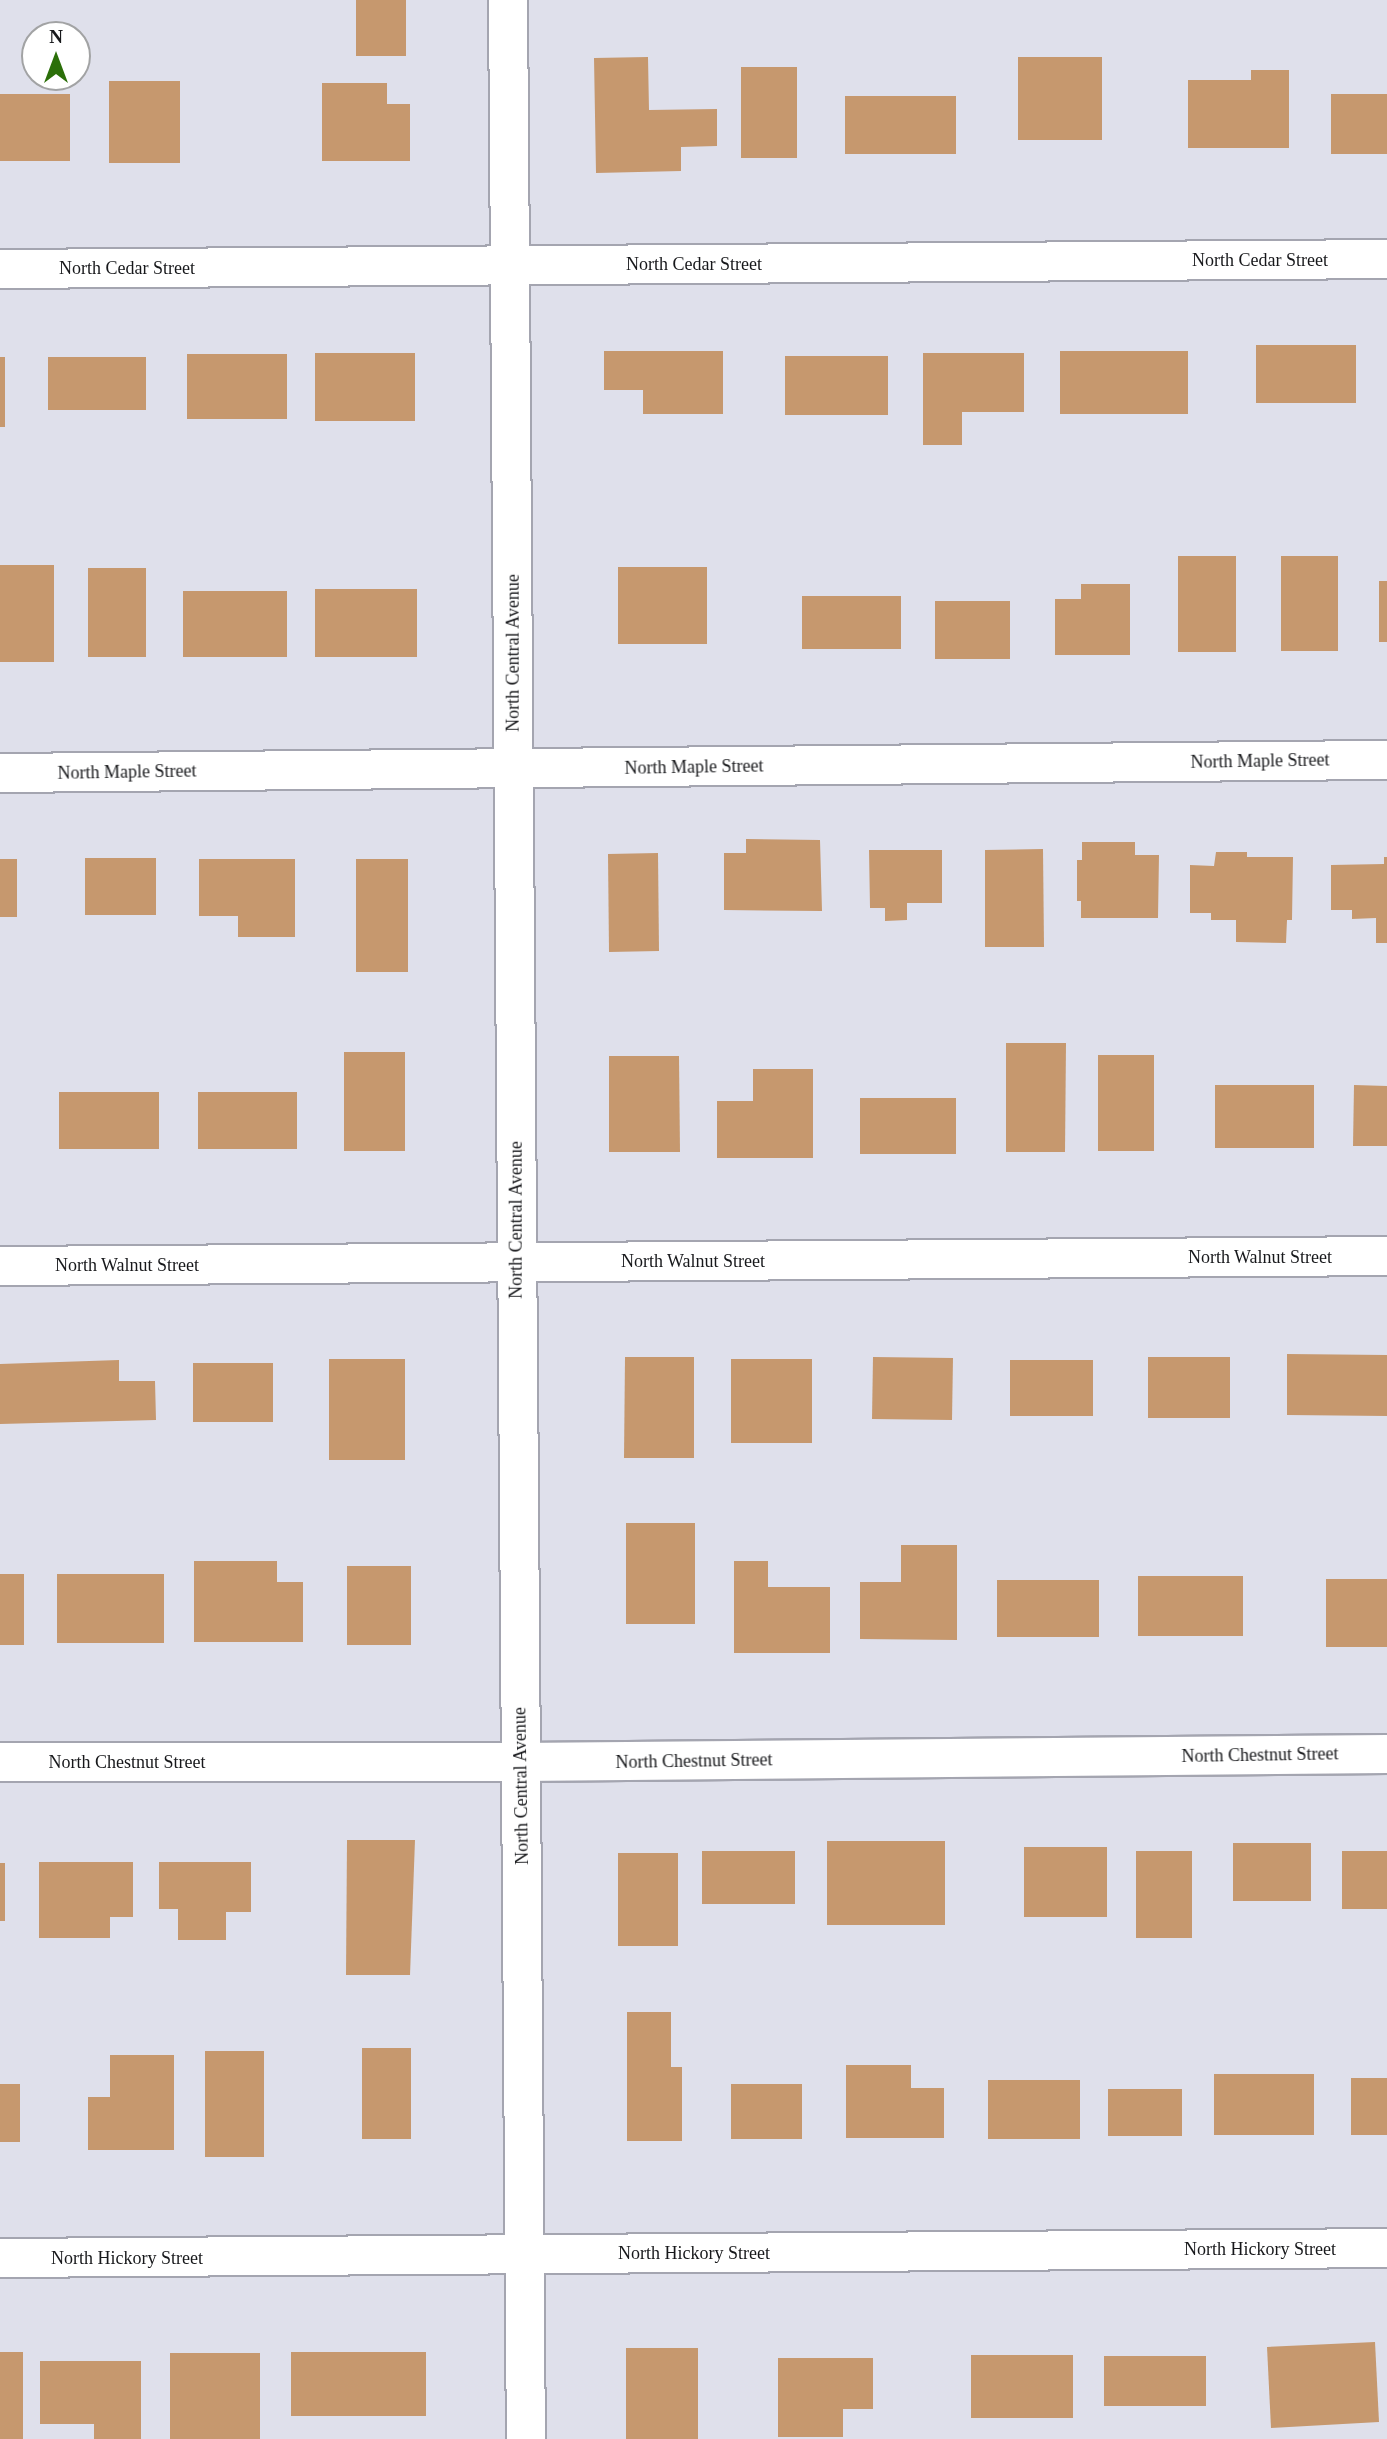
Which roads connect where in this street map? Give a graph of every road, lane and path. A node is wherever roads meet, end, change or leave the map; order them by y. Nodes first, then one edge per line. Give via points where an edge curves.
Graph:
1 (508, 0) edge
2 (1387, 259) edge
3 (511, 266) junction
4 (0, 269) edge
5 (1387, 760) edge
6 (513, 768) junction
7 (0, 773) edge
8 (1387, 1256) edge
9 (516, 1262) junction
10 (0, 1266) edge
11 (1387, 1754) edge
12 (0, 1762) edge
13 (520, 1762) junction
14 (1387, 2248) edge
15 (525, 2255) junction
16 (0, 2259) edge
17 (526, 2439) edge

1 - 3 street, North Central Avenue
2 - 3 street, North Cedar Street
3 - 4 street, North Cedar Street
3 - 6 street, North Central Avenue
5 - 6 street, North Maple Street
6 - 7 street, North Maple Street
6 - 9 street, North Central Avenue
8 - 9 street, North Walnut Street
9 - 10 street, North Walnut Street
9 - 13 street, North Central Avenue
11 - 13 street, North Chestnut Street
12 - 13 street, North Chestnut Street
13 - 15 street, North Central Avenue
14 - 15 street, North Hickory Street
15 - 16 street, North Hickory Street
15 - 17 street, North Central Avenue

